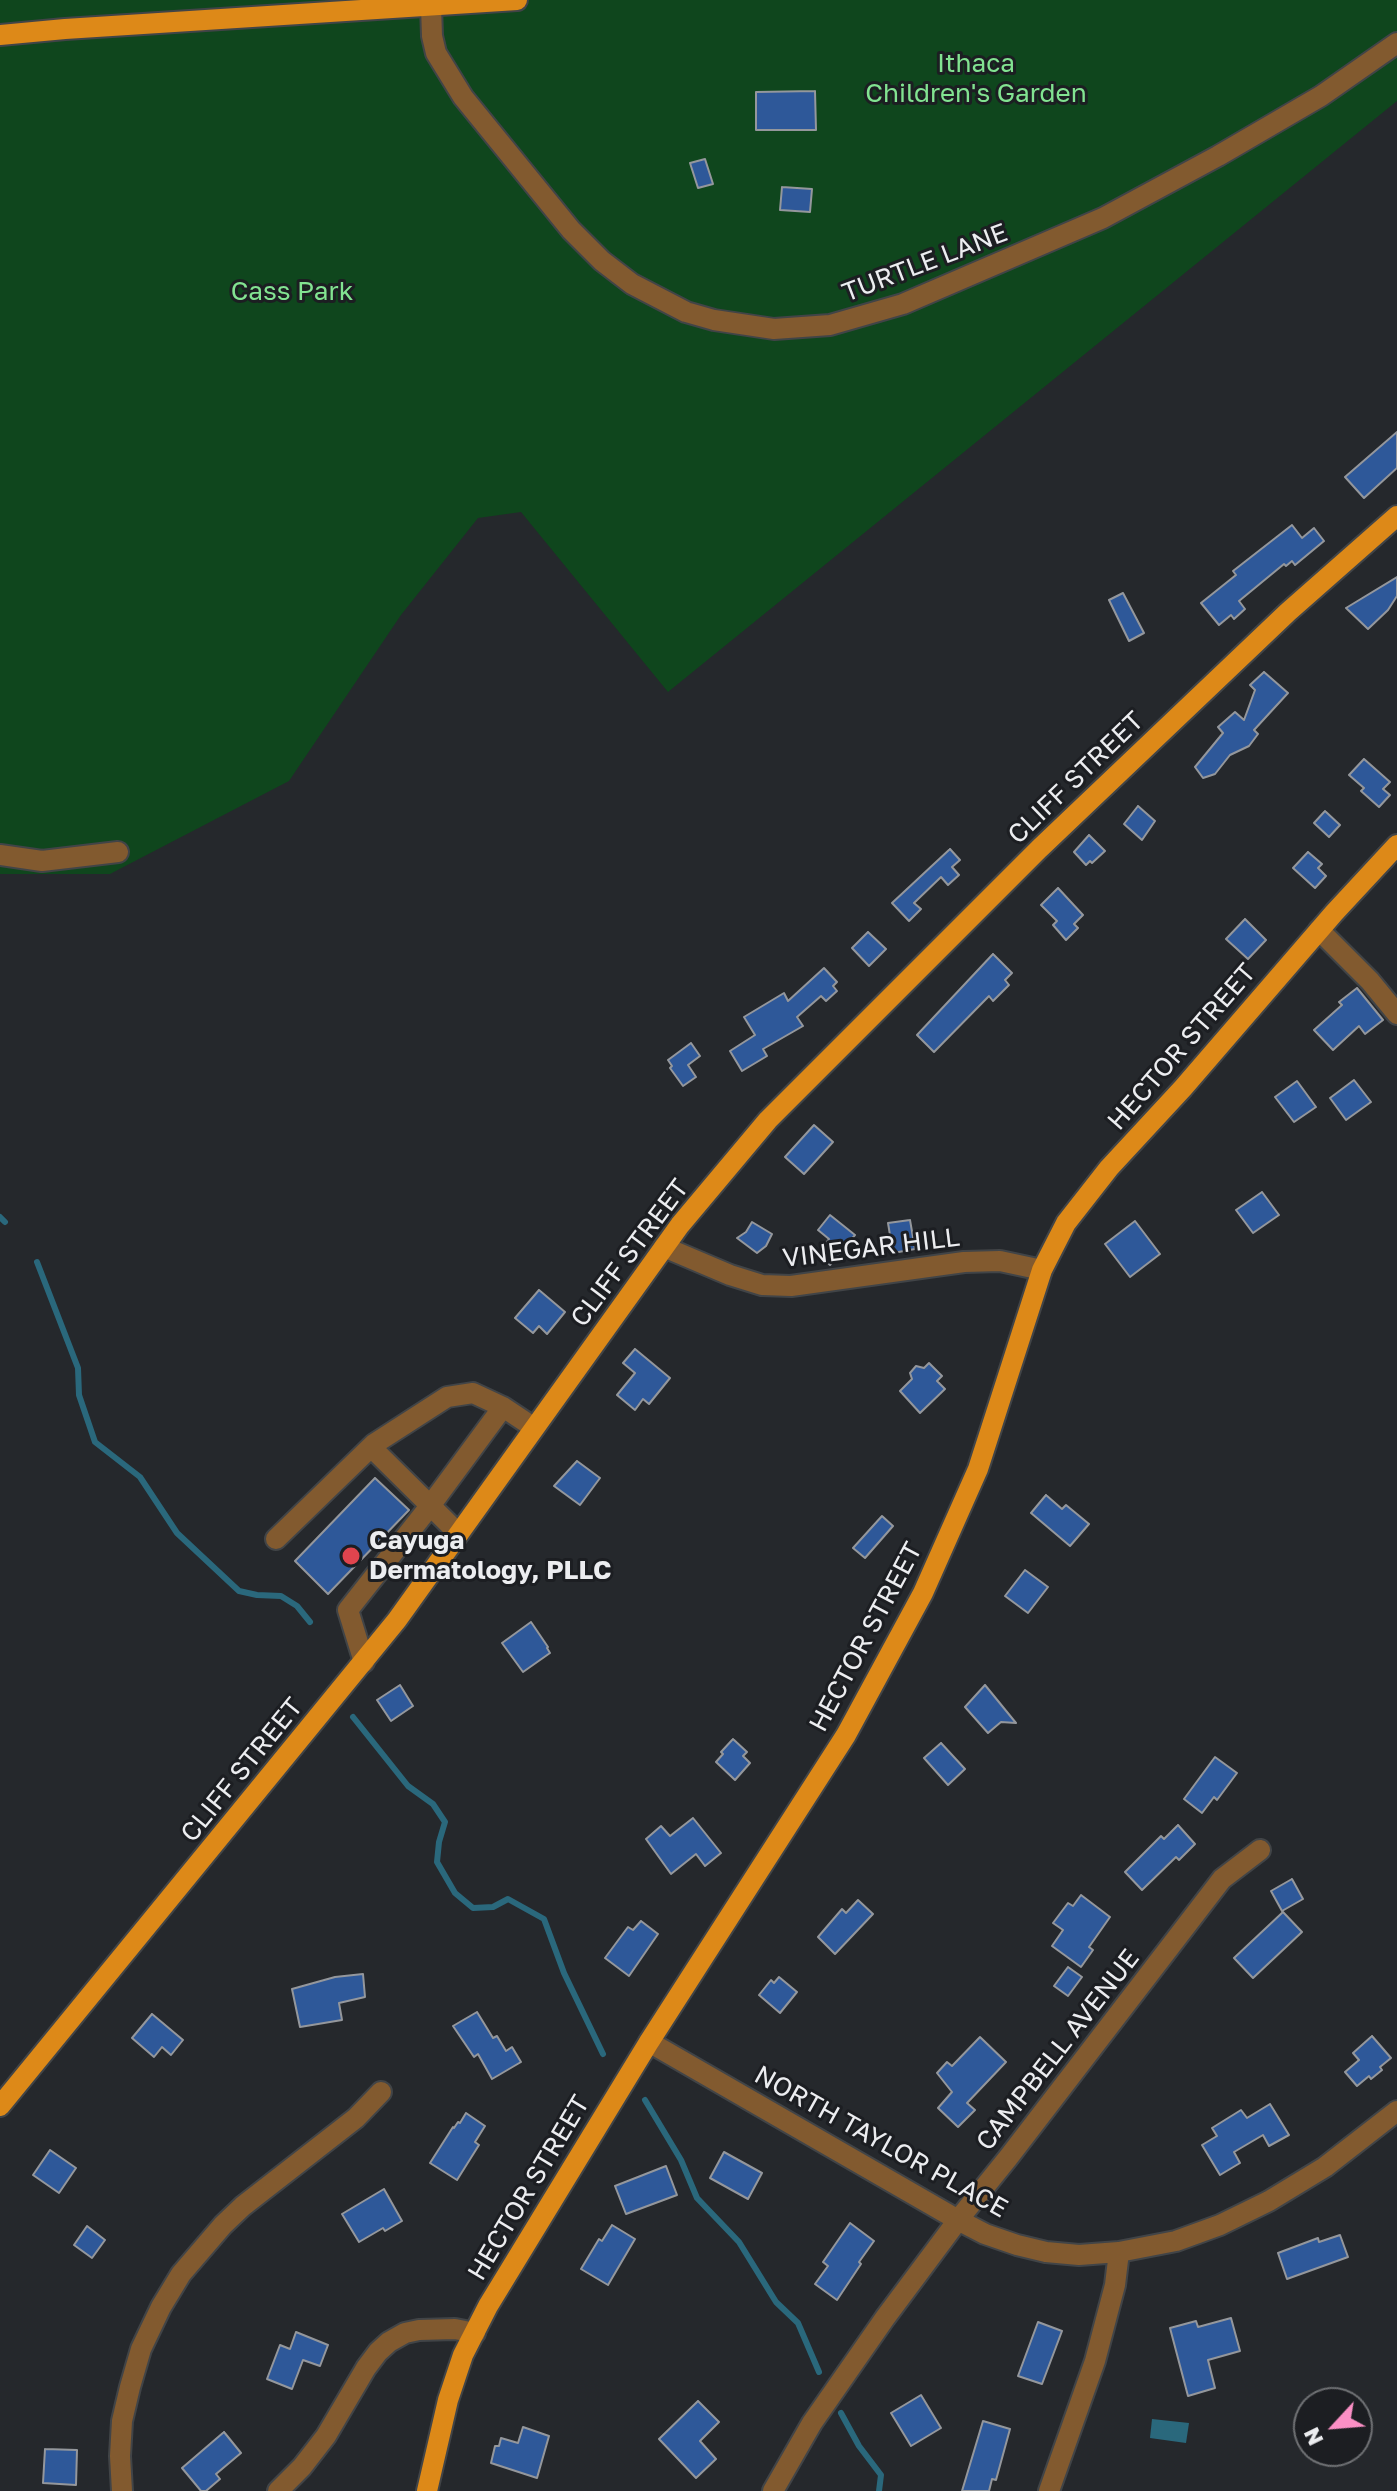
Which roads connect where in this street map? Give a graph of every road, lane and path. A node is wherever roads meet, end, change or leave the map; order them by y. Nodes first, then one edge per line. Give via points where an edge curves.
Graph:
1 (517, 0) edge
2 (431, 6) junction
3 (0, 35) edge
4 (1397, 43) edge
5 (1397, 516) edge
6 (1397, 845) edge
7 (118, 852) dead end
8 (0, 855) edge
9 (1319, 930) junction
10 (1397, 1014) edge
11 (664, 1247) junction
12 (1042, 1270) junction
13 (503, 1407) junction
14 (533, 1427) junction
15 (371, 1447) junction
16 (430, 1506) junction
17 (458, 1533) junction
18 (276, 1539) dead end
19 (364, 1662) junction
20 (1260, 1850) dead end
21 (649, 2042) junction
22 (381, 2092) dead end
23 (0, 2106) edge
24 (1397, 2111) edge
25 (958, 2220) junction
26 (1119, 2252) junction
27 (475, 2333) junction
28 (122, 2491) edge
29 (278, 2491) edge
30 (427, 2491) edge
31 (773, 2491) edge
32 (1049, 2491) edge

1 - 2 main road
2 - 3 main road
2 - 4 street, TURTLE LANE via 432,36 443,67 487,128 602,261 632,284 686,312 774,329 830,325 903,304 1103,218 1321,96
5 - 11 main road, CLIFF STREET via 1039,849 807,1079
6 - 9 main road, HECTOR STREET
7 - 8 street via 42,861
9 - 10 street
9 - 12 main road, HECTOR STREET via 1109,1168 1066,1223
11 - 12 street, VINEGAR HILL via 762,1285 791,1286 964,1262 1000,1261
11 - 14 main road, CLIFF STREET
12 - 21 main road, HECTOR STREET via 978,1469 920,1599 846,1735
13 - 14 street
13 - 15 street via 473,1393 447,1397
13 - 16 street
14 - 17 main road, CLIFF STREET
15 - 16 street
15 - 18 street
16 - 17 street
16 - 19 street via 348,1610
17 - 19 main road, CLIFF STREET
19 - 23 main road, CLIFF STREET
20 - 25 street, CAMPBELL AVENUE via 1222,1879
21 - 25 street, NORTH TAYLOR PLACE
21 - 27 main road, HECTOR STREET
22 - 28 street via 356,2118 243,2206 181,2274 141,2349 130,2387 122,2421
24 - 26 street, NORTH TAYLOR PLACE via 1325,2167 1269,2201 1176,2241
25 - 26 street, NORTH TAYLOR PLACE via 1046,2252
25 - 31 street, CAMPBELL AVENUE via 812,2423
26 - 32 street via 1095,2361
27 - 29 street via 419,2330 389,2342 366,2368 326,2436
27 - 30 main road, HECTOR STREET via 446,2406

